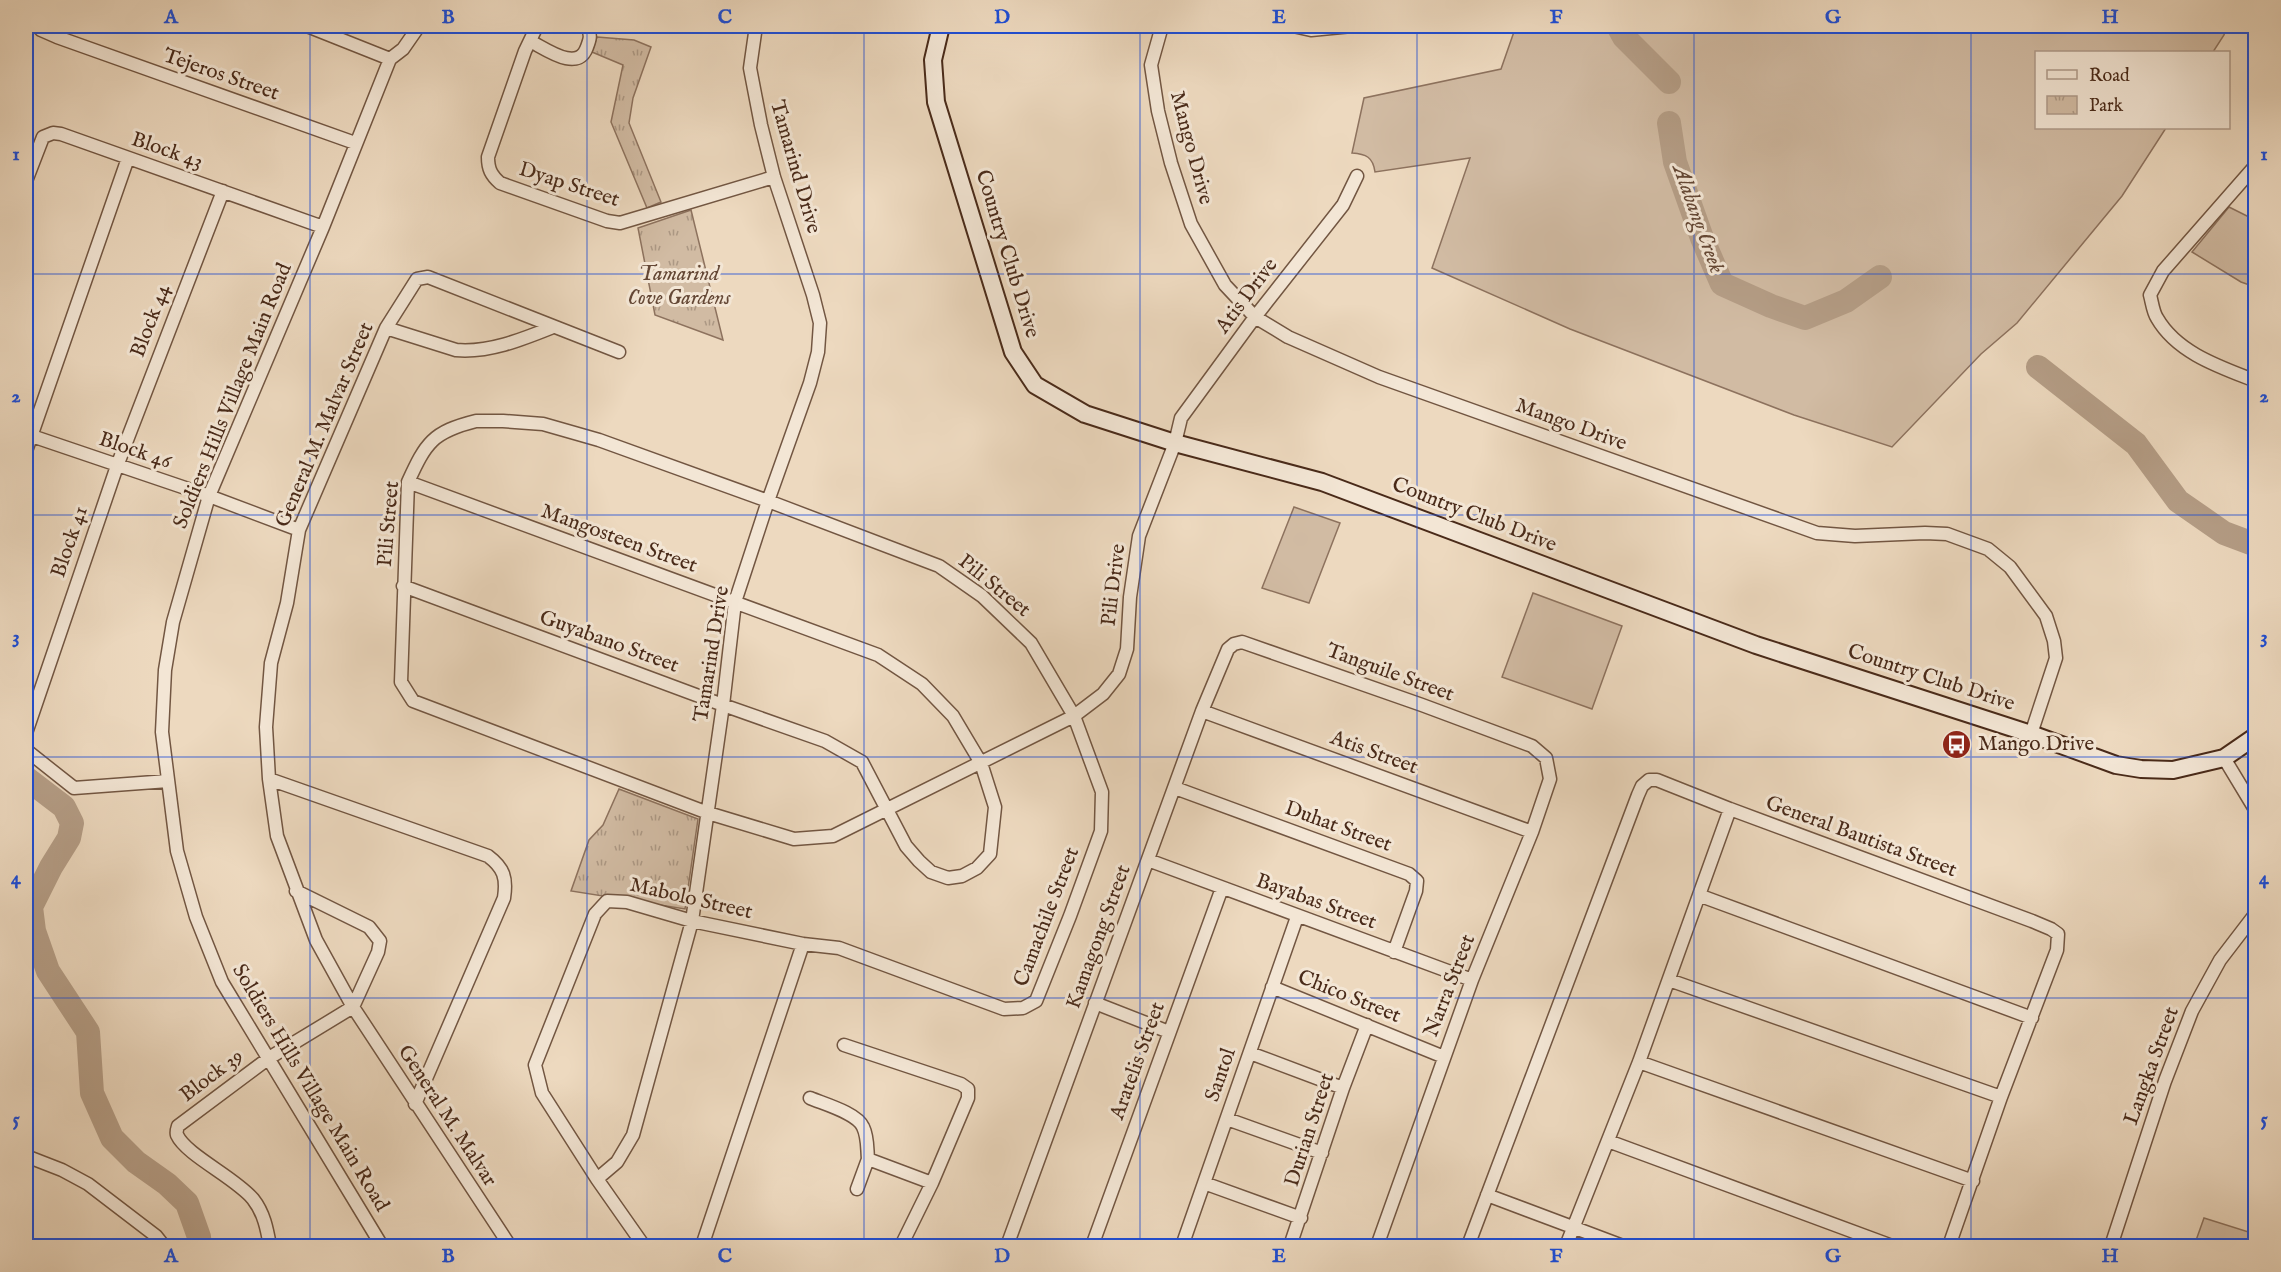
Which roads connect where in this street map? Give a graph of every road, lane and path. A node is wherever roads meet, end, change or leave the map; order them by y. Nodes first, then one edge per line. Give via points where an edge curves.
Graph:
1 (312, 26) edge
2 (419, 26) edge
3 (537, 26) edge
4 (583, 26) edge
5 (756, 26) edge
6 (941, 26) edge
7 (1162, 26) edge
8 (1293, 26) edge
9 (1352, 26) edge
10 (39, 28) edge
11 (530, 41) junction
12 (390, 59) junction
13 (356, 143) junction
14 (128, 158) junction
15 (2256, 165) edge
16 (1357, 176) dead end
17 (774, 177) junction
18 (26, 181) edge
19 (224, 191) junction
20 (323, 227) junction
21 (1255, 317) junction
22 (553, 327) junction
23 (386, 328) junction
24 (619, 352) dead end
25 (2256, 381) edge
26 (28, 435) edge
27 (1175, 443) junction
28 (26, 451) edge
29 (117, 466) junction
30 (408, 482) junction
31 (209, 496) junction
32 (768, 501) junction
33 (299, 530) junction
34 (403, 586) junction
35 (735, 602) junction
36 (1234, 644) joint
37 (723, 705) junction
38 (1202, 711) junction
39 (1074, 716) junction
40 (26, 733) edge
41 (2031, 734) junction
42 (2256, 736) edge
43 (1532, 746) joint
44 (26, 750) edge
45 (2224, 758) junction
46 (981, 762) junction
47 (269, 779) junction
48 (168, 781) junction
49 (1175, 788) junction
50 (888, 809) junction
51 (1730, 809) junction
52 (2256, 811) edge
53 (708, 813) junction
54 (1532, 832) junction
55 (1148, 860) junction
56 (1222, 888) junction
57 (296, 891) junction
58 (1701, 896) junction
59 (2256, 913) edge
60 (1297, 916) junction
61 (692, 921) junction
62 (803, 944) junction
63 (1394, 952) junction
64 (1472, 980) junction
65 (1669, 980) junction
66 (1272, 987) junction
67 (1095, 1003) junction
68 (352, 1007) junction
69 (2032, 1018) junction
70 (1367, 1025) junction
71 (1169, 1032) junction
72 (844, 1045) dead end
73 (1250, 1053) junction
74 (1444, 1057) junction
75 (269, 1058) junction
76 (1639, 1062) junction
77 (1343, 1088) junction
78 (2001, 1096) junction
79 (810, 1098) dead end
80 (415, 1104) junction
81 (1227, 1119) junction
82 (1608, 1141) junction
83 (1322, 1153) junction
84 (26, 1156) edge
85 (868, 1159) junction
86 (597, 1179) junction
87 (1972, 1181) junction
88 (932, 1183) junction
89 (1204, 1183) junction
90 (857, 1189) dead end
91 (1487, 1195) junction
92 (1301, 1218) junction
93 (1572, 1229) junction
94 (164, 1246) edge
95 (270, 1246) edge
96 (382, 1246) edge
97 (510, 1246) edge
98 (644, 1246) edge
99 (702, 1246) edge
100 (901, 1246) edge
101 (1007, 1246) edge
102 (1092, 1246) edge
103 (1184, 1246) edge
104 (1290, 1246) edge
105 (1377, 1246) edge
106 (1468, 1246) edge
107 (1566, 1246) edge
108 (1623, 1246) edge
109 (1892, 1246) edge
110 (1949, 1246) edge
111 (2111, 1246) edge

1 - 12 street
2 - 12 street via 403,49
3 - 11 street, Dyap Street
4 - 11 street via 588,28 590,38 582,56 574,60
5 - 17 street, Tamarind Drive via 750,68
6 - 27 street, Country Club Drive via 933,60 936,102 1013,352 1035,385 1059,401 1086,414
7 - 21 street, Mango Drive via 1151,65 1171,163 1191,224 1225,285
8 - 9 street via 1311,30
10 - 13 street, Tejeros Street
11 - 17 street, Dyap Street via 488,157 492,176 500,183 620,223
12 - 13 street, Soldiers Hills Village Main Road
13 - 20 street, Soldiers Hills Village Main Road
14 - 18 street, Block 43 via 61,134 48,134 40,143
14 - 19 street, Block 43
14 - 26 street
15 - 25 street via 2163,271 2150,295 2156,317 2179,344 2211,363
16 - 21 street, Atis Drive via 1343,205
17 - 32 street, Tamarind Drive via 820,322 810,383
19 - 20 street, Block 43
19 - 29 street, Block 44
20 - 31 street, Soldiers Hills Village Main Road
21 - 27 street, Atis Drive via 1182,418
21 - 41 street, Mango Drive via 1288,337 1379,377 1817,533 1947,534 1988,549 2010,567 2046,616 2054,641 2056,658
22 - 23 street via 526,338 468,351
22 - 23 street, General M. Malvar Street via 422,277 412,284
22 - 24 street, General M. Malvar Street
23 - 33 street, General M. Malvar Street
26 - 28 street
26 - 29 street, Block 46
27 - 39 street, Pili Drive via 1139,536 1127,649 1119,674 1103,694
27 - 41 street, Country Club Drive via 1322,482 1756,645
29 - 31 street, Block 46
29 - 40 street, Block 41
30 - 32 street, Pili Street via 421,453 435,437 476,421 503,421 543,424 599,440
30 - 34 street, Pili Street
30 - 35 street, Mangosteen Street
31 - 33 street, Block 46
31 - 48 street, Soldiers Hills Village Main Road via 176,612 165,670 162,732
32 - 35 street, Tamarind Drive
32 - 39 street, Pili Street via 939,567 982,596 1031,643
33 - 47 street, General M. Malvar Street via 271,663 266,727
34 - 37 street, Guyabano Street
34 - 53 street, Pili Street via 401,682 414,701
35 - 37 street, Tamarind Drive
35 - 46 street, Mangosteen Street via 878,655 922,684 953,716
36 - 38 street, Kamagong Street via 1224,656
36 - 43 street, Tanguile Street via 1242,642
37 - 50 street, Guyabano Street via 825,741 862,762
37 - 53 street, Tamarind Drive
38 - 49 street, Kamagong Street
38 - 54 street, Atis Street
39 - 46 street, Pili Street
39 - 62 street, Camachile Street via 1102,792 1101,831 1036,1001 1023,1008 1004,1009 839,948
41 - 45 street, Country Club Drive via 2116,765 2141,769 2173,770
42 - 45 street, Country Club Drive
43 - 54 street, Narra Street via 1545,758 1550,779
44 - 48 street via 74,788
45 - 52 street
46 - 50 street, Pili Street
46 - 50 street, Guyabano Street via 995,807 990,854 962,876 948,878 931,872 906,846
47 - 57 street, General M. Malvar Street via 278,837
47 - 80 street via 488,856 503,870 504,898
48 - 75 street, Soldiers Hills Village Main Road via 177,851 196,917 222,982
49 - 55 street, Kamagong Street
49 - 63 street, Duhat Street via 1410,874 1417,881 1416,891
50 - 53 street, Pili Street via 833,836 794,839
51 - 58 street
51 - 69 street, General Bautista Street via 2051,929 2058,934 2057,950
51 - 91 street, General Bautista Street via 1657,780 1642,786
53 - 61 street, Tamarind Drive
54 - 64 street, Narra Street
55 - 56 street, Bayabas Street
55 - 67 street, Kamagong Street
56 - 60 street, Bayabas Street
56 - 71 street, Aratelis Street
57 - 68 street, General M. Malvar Street via 316,940
57 - 68 street via 369,927 380,941
58 - 65 street
58 - 69 street
59 - 111 street, Langka Street via 2220,960 2192,1011
60 - 63 street, Bayabas Street
60 - 66 street, Santol
61 - 62 street, Mabolo Street
61 - 86 street, Tamarind Drive via 633,1135 617,1162
61 - 86 street, Mabolo Street via 627,902 608,901 595,914 535,1065 542,1093
62 - 99 street
63 - 64 street, Bayabas Street
64 - 74 street, Narra Street
65 - 76 street
65 - 78 street
66 - 70 street, Chico Street
66 - 73 street, Santol
67 - 71 street
67 - 101 street, Kamagong Street
68 - 75 street, Block 39
68 - 80 street, General M. Malvar
69 - 78 street
70 - 74 street, Chico Street
70 - 77 street, Durian Street
71 - 102 street, Aratelis Street
72 - 88 street via 968,1089 968,1098
73 - 77 street
73 - 81 street, Santol
74 - 105 street, Narra Street
75 - 95 street, Block 39 via 178,1126 177,1136 253,1199 265,1219
75 - 96 street, Soldiers Hills Village Main Road
76 - 82 street
76 - 87 street
77 - 83 street, Durian Street
78 - 87 street
79 - 85 street via 854,1116 862,1124
80 - 97 street, General M. Malvar
81 - 83 street
81 - 89 street, Santol
82 - 93 street
82 - 109 street
83 - 92 street, Durian Street
84 - 94 street via 88,1184
85 - 88 street
85 - 90 street
86 - 98 street, Mabolo Street
87 - 110 street
88 - 100 street
89 - 92 street
89 - 103 street, Santol
91 - 93 street
91 - 106 street
92 - 104 street, Durian Street
93 - 107 street
93 - 108 street

